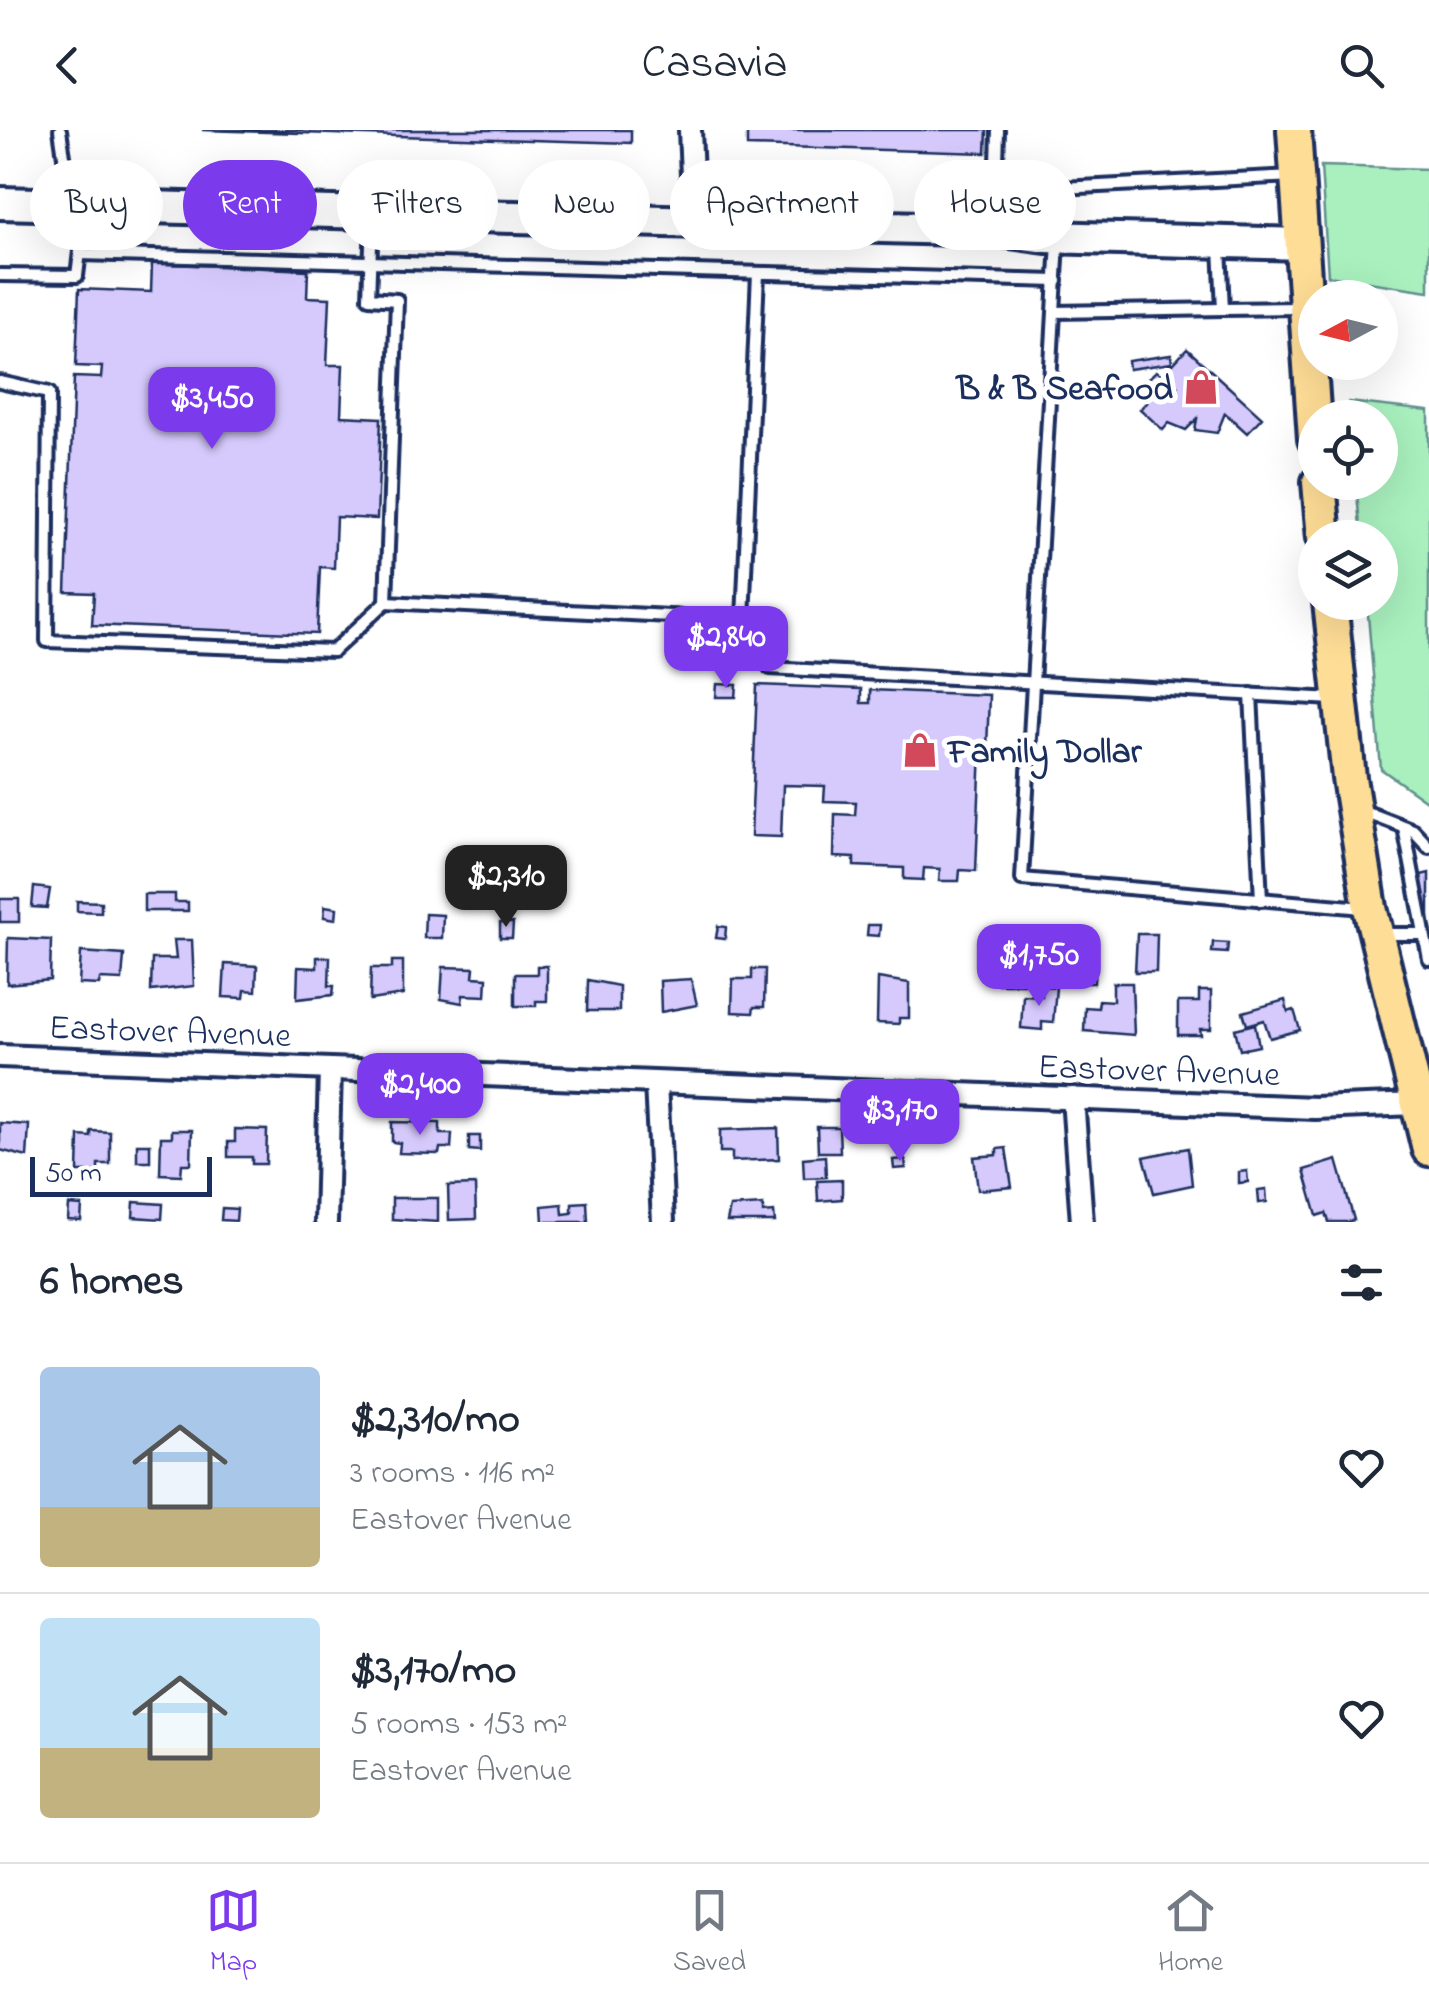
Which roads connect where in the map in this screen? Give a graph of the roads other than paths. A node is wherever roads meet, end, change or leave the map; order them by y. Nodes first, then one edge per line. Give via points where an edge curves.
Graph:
1 (60, 130) edge
2 (690, 130) edge
3 (998, 130) edge
4 (1294, 130) edge
5 (68, 160) edge
6 (691, 160) edge
7 (997, 160) edge
8 (1297, 176) junction
9 (1076, 187) edge
10 (0, 203) edge
11 (30, 203) edge
12 (163, 207) edge
13 (337, 212) edge
14 (498, 217) edge
15 (670, 221) edge
16 (1076, 237) edge
17 (1220, 241) junction
18 (1301, 244) junction
19 (80, 250) edge
20 (371, 250) edge
21 (1059, 250) edge
22 (80, 254) junction
23 (370, 262) junction
24 (758, 272) junction
25 (0, 275) edge
26 (1303, 280) edge
27 (1057, 281) junction
28 (1298, 308) edge
29 (1223, 309) junction
30 (1055, 312) junction
31 (0, 382) edge
32 (386, 602) junction
33 (743, 620) junction
34 (1332, 620) edge
35 (1031, 681) junction
36 (1252, 694) junction
37 (1340, 699) junction
38 (1354, 808) junction
39 (1404, 827) junction
40 (1429, 847) edge
41 (1261, 900) junction
42 (1373, 921) junction
43 (1423, 934) junction
44 (1429, 959) edge
45 (0, 1056) edge
46 (330, 1070) junction
47 (656, 1083) junction
48 (1073, 1098) junction
49 (1417, 1104) junction
50 (1429, 1148) edge
51 (326, 1222) edge
52 (662, 1222) edge
53 (1082, 1222) edge

1 - 5 lane
2 - 6 street
3 - 7 lane
4 - 8 main road
8 - 9 lane
8 - 18 main road
10 - 11 street
12 - 13 street
14 - 15 street
16 - 17 street
17 - 18 street
17 - 29 lane
18 - 26 main road
19 - 22 lane
20 - 23 lane
21 - 27 lane
22 - 23 lane
22 - 25 lane via 77,276
23 - 24 lane
23 - 32 lane via 369,298 397,300
24 - 27 lane
24 - 33 lane
27 - 30 lane
28 - 29 lane
29 - 30 lane
30 - 35 lane
31 - 32 lane via 48,393 47,641 333,651
32 - 33 lane
33 - 35 lane via 772,621 770,668
34 - 37 main road
35 - 36 lane
35 - 41 lane via 1022,879
36 - 37 lane
36 - 41 lane
37 - 38 main road
38 - 39 lane
38 - 42 main road
39 - 40 lane
39 - 43 lane
41 - 42 lane
42 - 43 lane
42 - 49 main road via 1413,1063
43 - 44 lane
45 - 46 street, Eastover Avenue
46 - 47 street, Eastover Avenue
46 - 51 street
47 - 48 street, Eastover Avenue
47 - 52 street
48 - 49 street, Eastover Avenue via 1315,1108
48 - 53 street
49 - 50 main road

